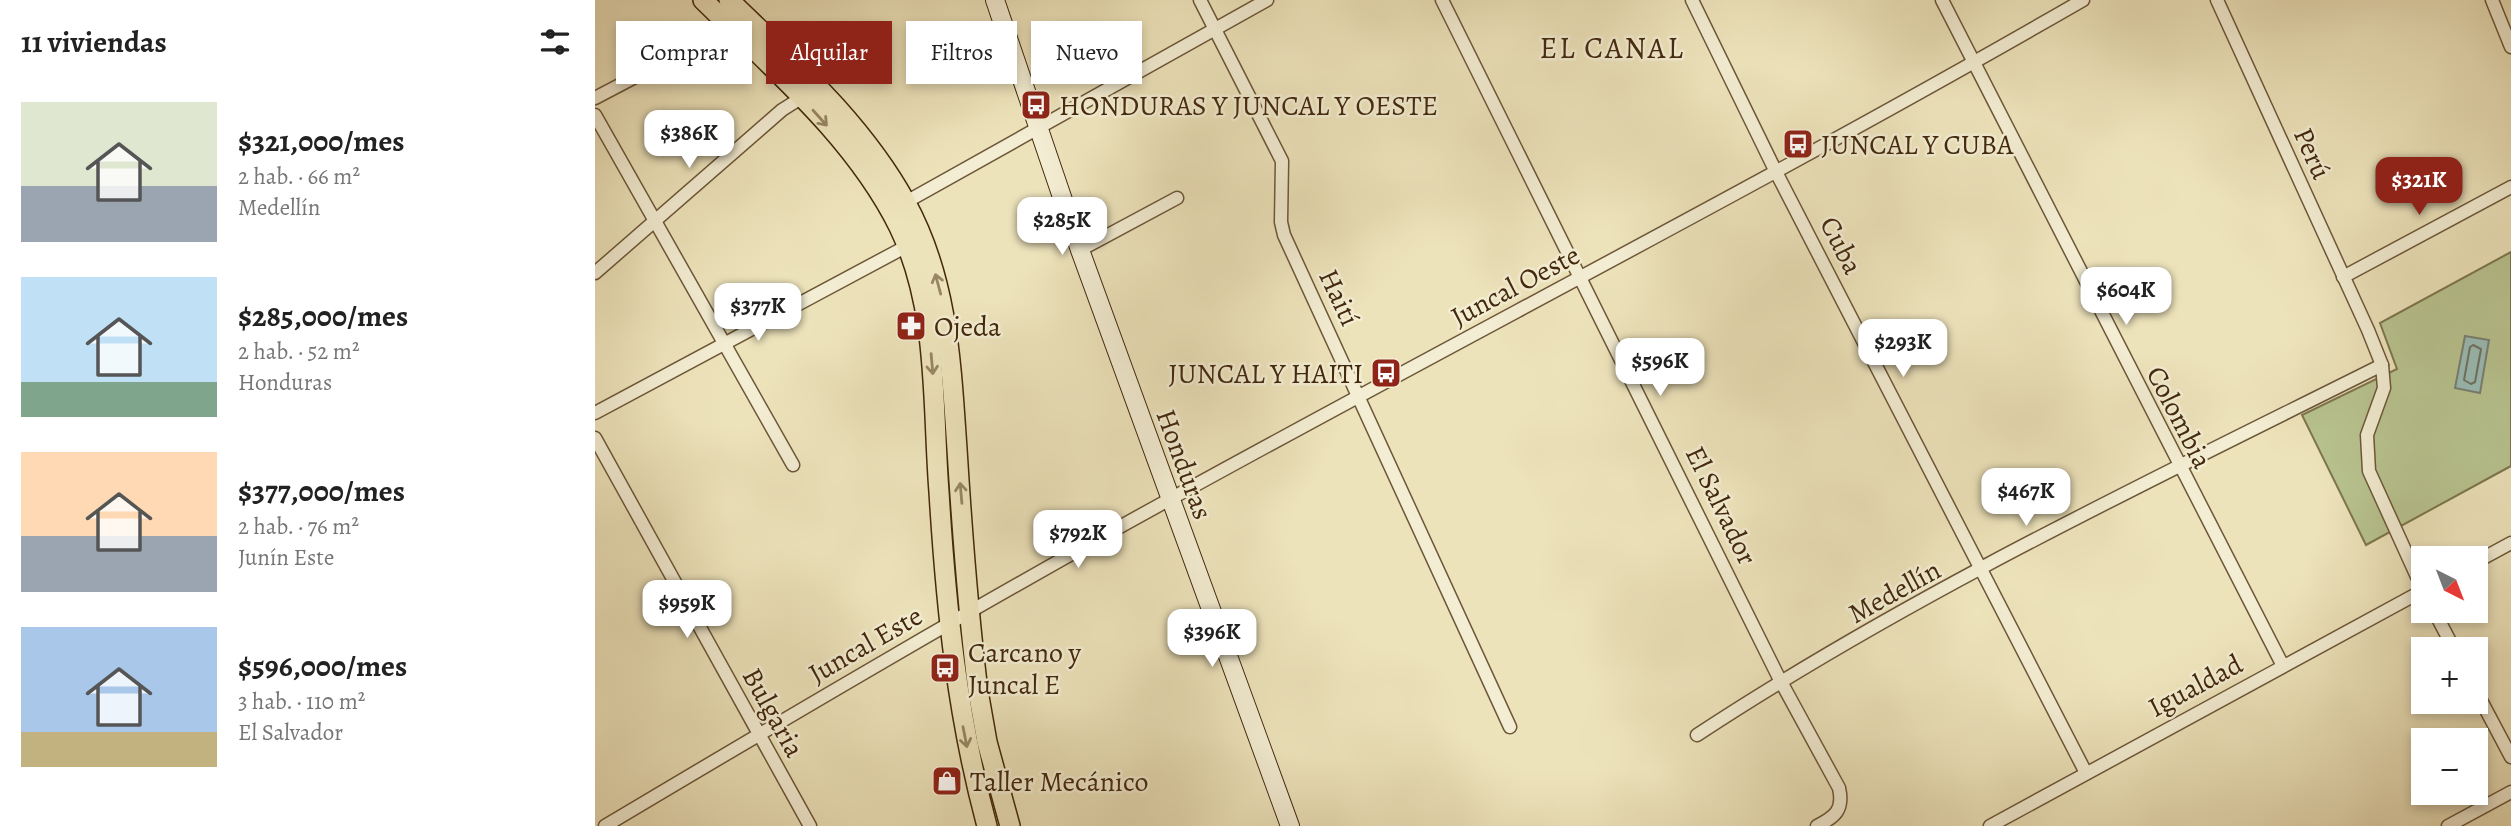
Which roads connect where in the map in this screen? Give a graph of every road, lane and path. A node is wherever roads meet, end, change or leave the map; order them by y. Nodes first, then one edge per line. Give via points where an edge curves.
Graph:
1 (703, 0) edge
2 (729, 0) edge
3 (995, 0) edge
4 (1200, 0) edge
5 (1267, 0) edge
6 (1442, 0) edge
7 (1692, 0) edge
8 (1942, 0) edge
9 (2083, 0) edge
10 (2217, 0) edge
11 (2492, 0) edge
12 (724, 21) edge
13 (1215, 28) junction
14 (2511, 47) edge
15 (752, 49) edge
16 (1973, 63) junction
17 (622, 84) edge
18 (595, 98) edge
19 (801, 98) junction
20 (595, 116) edge
21 (1037, 127) junction
22 (1776, 172) junction
23 (2511, 187) edge
24 (1177, 198) dead end
25 (906, 202) junction
26 (656, 221) junction
27 (907, 246) junction
28 (1080, 250) junction
29 (595, 273) edge
30 (1582, 277) junction
31 (2343, 277) junction
32 (726, 341) junction
33 (2382, 365) junction
34 (1359, 397) junction
35 (595, 413) edge
36 (595, 438) edge
37 (793, 465) dead end
38 (2178, 467) junction
39 (939, 493) junction
40 (1170, 499) junction
41 (2511, 543) edge
42 (2489, 555) edge
43 (2411, 563) edge
44 (1983, 570) junction
45 (2411, 598) edge
46 (970, 612) junction
47 (950, 622) junction
48 (2283, 666) junction
49 (1780, 680) junction
50 (2488, 714) edge
51 (1510, 727) dead end
52 (759, 735) junction
53 (1697, 736) dead end
54 (987, 741) junction
55 (2511, 757) edge
56 (2086, 773) junction
57 (2511, 792) edge
58 (605, 826) edge
59 (810, 826) edge
60 (987, 826) edge
61 (1010, 826) edge
62 (1290, 826) edge
63 (1817, 826) edge
64 (1990, 826) edge
65 (2448, 826) edge

1 - 12 main road
2 - 25 main road via 845,118
3 - 21 main road, Honduras
4 - 13 street, Haití
5 - 13 street
6 - 30 street, El Salvador
7 - 22 street, Cuba
8 - 16 street, Colombia
9 - 16 street, Juncal Oeste
10 - 31 street, Perú
11 - 14 street
13 - 21 street
13 - 34 street, Haití via 1282,161 1285,235
15 - 19 main road
16 - 22 street, Juncal Oeste
16 - 38 street, Colombia
17 - 18 street
19 - 26 street
19 -> 27 main road via 871,180
20 - 26 street
21 - 25 street
21 - 28 main road, Honduras
22 - 30 street, Juncal Oeste
22 - 44 street, Cuba
23 - 31 street
24 - 28 street
46 -> 25 main road via 946,318 930,256
26 - 29 street
26 - 32 street
27 - 32 street
27 -> 39 main road via 927,318
28 - 40 main road, Honduras
30 - 34 street, Juncal Oeste
30 - 49 street, El Salvador
31 - 33 street, Perú
32 - 35 street
32 - 37 street
33 - 38 street, Medellín
33 - 43 street via 2383,388 2367,435 2369,471
34 - 40 street, Juncal Oeste
34 - 51 street, Haití
36 - 52 street, Bulgaria
38 - 44 street, Medellín
38 - 48 street, Colombia
39 - 46 main road via 950,522 960,604
39 - 47 main road
40 - 46 street, Juncal Oeste
40 - 62 main road, Honduras
41 - 42 street
44 - 49 street, Medellín
44 - 56 street, Cuba
45 - 48 street, Igualdad
46 - 47 street, Juncal Este
46 - 54 main road
47 - 52 street, Juncal Este
47 - 54 main road via 957,621 962,627 973,713
47 -> 60 main road via 958,701
48 - 56 street, Igualdad
49 - 53 street, Medellín
49 - 63 street, El Salvador via 1839,788 1841,806
50 - 55 street
52 - 58 street, Juncal Este
52 - 59 street, Bulgaria
54 - 61 main road
56 - 64 street, Igualdad
57 - 65 street

